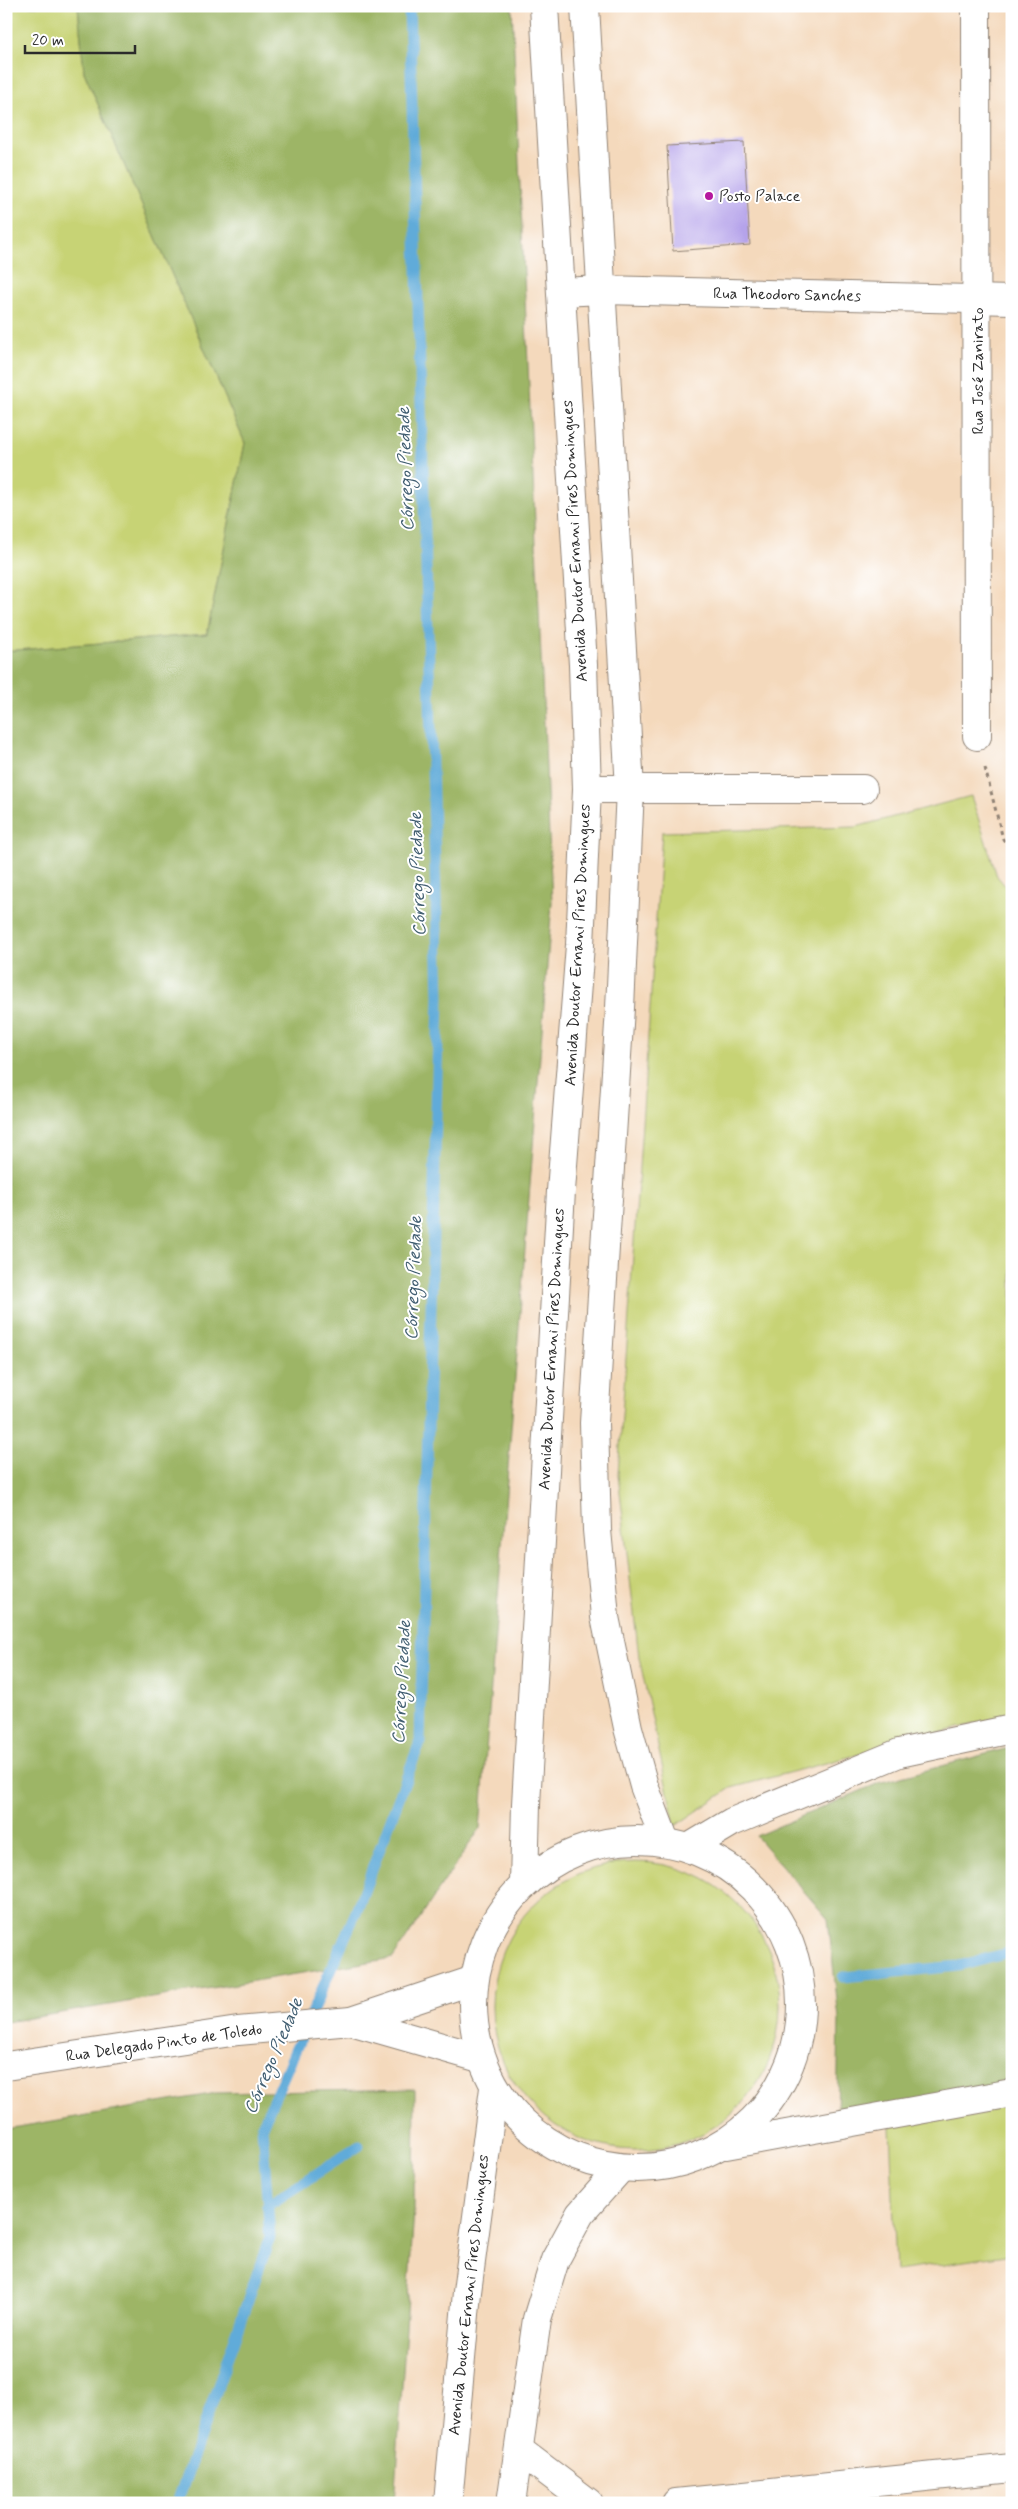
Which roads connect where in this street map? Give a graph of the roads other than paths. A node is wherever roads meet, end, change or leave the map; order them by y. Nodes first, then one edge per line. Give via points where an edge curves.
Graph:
1 (544, 6) edge
2 (586, 6) edge
3 (976, 6) edge
4 (602, 290) junction
5 (561, 292) junction
6 (978, 300) junction
7 (1012, 300) edge
8 (977, 736) road end
9 (863, 788) dead end
10 (587, 789) junction
11 (630, 789) junction
12 (1012, 1730) edge
13 (677, 1844) junction
14 (524, 1884) junction
15 (474, 1980) junction
16 (343, 2021) junction
17 (480, 2058) junction
18 (6, 2066) edge
19 (494, 2088) junction
20 (1012, 2093) edge
21 (722, 2146) junction
22 (620, 2169) junction
23 (519, 2450) junction
24 (1012, 2468) edge
25 (687, 2502) edge
26 (448, 2503) edge
27 (512, 2503) edge
28 (589, 2503) edge

1 - 5 main road, Avenida Doutor Ernani Pires Domingues
2 - 4 main road
3 - 6 main road, Rua José Zanirato
4 - 5 main road, Rua Theodoro Sanches
4 - 6 main road, Rua Theodoro Sanches
4 - 11 main road
5 - 10 main road, Avenida Doutor Ernani Pires Domingues
6 - 7 main road, Rua Theodoro Sanches
6 - 8 main road, Rua José Zanirato
9 - 11 main road
10 - 11 main road
10 - 14 main road, Avenida Doutor Ernani Pires Domingues
11 - 13 main road via 620,1018 594,1423 597,1530 605,1617 628,1728 644,1786
12 - 13 main road via 899,1753
13 - 14 main road via 614,1840 566,1855
13 - 21 main road via 732,1868 766,1900 790,1940 802,1985 800,2032 786,2077 759,2116
14 - 15 main road via 491,1928
15 - 16 main road, Rua Delegado Pinto de Toledo
15 - 17 main road via 472,2020
16 - 17 main road, Rua Delegado Pinto de Toledo
16 - 18 main road, Rua Delegado Pinto de Toledo via 238,2031
17 - 19 main road
19 - 22 main road via 526,2128 570,2156
19 - 26 main road, Avenida Doutor Ernani Pires Domingues via 467,2292
20 - 21 main road
21 - 22 main road via 673,2166
22 - 23 main road via 580,2214 555,2260 538,2319
23 - 27 main road
23 - 28 main road
24 - 25 main road

